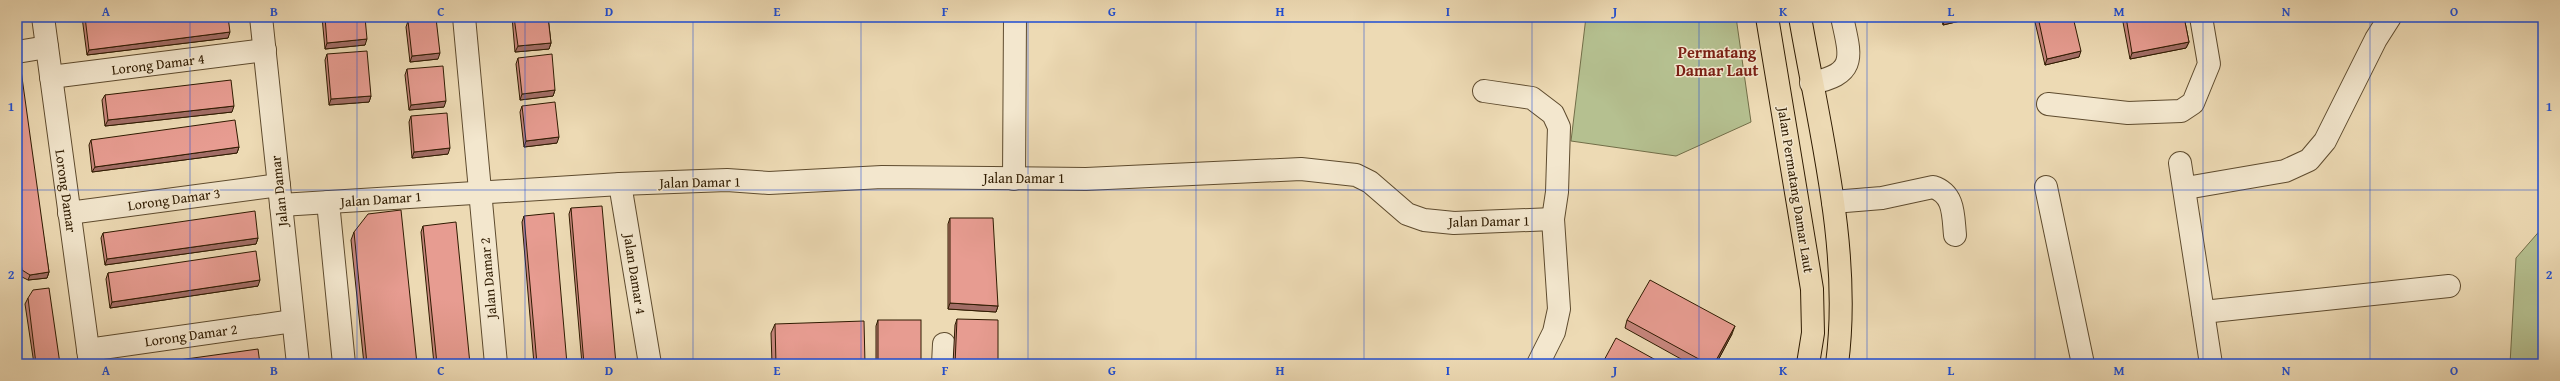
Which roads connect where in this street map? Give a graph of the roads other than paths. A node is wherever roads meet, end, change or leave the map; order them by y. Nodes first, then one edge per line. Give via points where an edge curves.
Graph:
1 (43, 17) edge
2 (261, 17) edge
3 (464, 17) edge
4 (1016, 17) edge
5 (1767, 17) edge
6 (1800, 17) edge
7 (1842, 17) edge
8 (2201, 17) edge
9 (2390, 17) edge
10 (47, 47) junction
11 (265, 50) junction
12 (17, 52) edge
13 (51, 77) junction
14 (1811, 83) junction
15 (1484, 91) dead end
16 (2048, 104) dead end
17 (2180, 163) dead end
18 (1014, 179) junction
19 (620, 184) junction
20 (2046, 187) dead end
21 (2186, 188) junction
22 (480, 193) junction
23 (280, 195) junction
24 (328, 202) junction
25 (1832, 202) junction
26 (70, 213) junction
27 (1553, 219) junction
28 (1955, 235) dead end
29 (2449, 286) dead end
30 (2203, 312) junction
31 (293, 321) junction
32 (89, 357) edge
33 (298, 364) edge
34 (344, 364) edge
35 (496, 364) edge
36 (650, 364) edge
37 (1538, 364) edge
38 (1808, 364) edge
39 (1837, 364) edge
40 (2083, 364) edge
41 (2211, 364) edge

1 - 10 street, Lorong Damar
2 - 11 street, Jalan Damar
3 - 22 street
4 - 18 street
5 - 38 highway, Jalan Permatang Damar Laut via 1812,289 1813,333
6 - 14 highway
7 - 14 street via 1850,54 1846,65 1828,80
8 - 16 street via 2209,64 2193,103 2181,111 2128,113
9 - 21 street via 2376,39 2325,141 2309,160 2285,171
10 - 12 street
10 - 13 street, Lorong Damar
11 - 13 street, Lorong Damar 4
11 - 23 street, Jalan Damar
13 - 26 street, Lorong Damar
14 - 25 highway
15 - 27 street via 1532,98 1553,114 1559,127 1557,192
17 - 21 street
18 - 19 street, Jalan Damar 1 via 882,177 770,183 727,180
18 - 27 street, Jalan Damar 1 via 1301,169 1334,171 1356,175 1370,182 1407,214 1424,220 1454,224
19 - 22 street, Jalan Damar 1
19 - 36 street, Jalan Damar 4
20 - 40 street
21 - 30 street
22 - 24 street, Jalan Damar 1
22 - 35 street, Jalan Damar 2
23 - 24 street, Jalan Damar 1
23 - 26 street, Lorong Damar 3
23 - 31 street, Jalan Damar
24 - 34 street
25 - 28 street via 1882,198 1933,187 1949,199
25 - 39 highway via 1840,287 1841,333
26 - 32 street, Lorong Damar
27 - 37 street via 1559,309 1554,332
29 - 30 street
30 - 41 street
31 - 32 street, Lorong Damar 2
31 - 33 street, Jalan Damar

